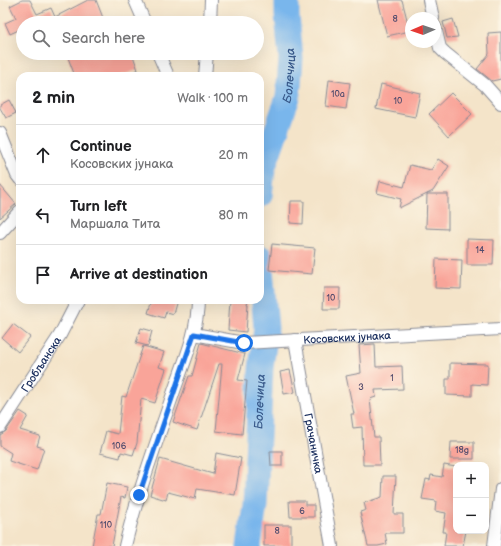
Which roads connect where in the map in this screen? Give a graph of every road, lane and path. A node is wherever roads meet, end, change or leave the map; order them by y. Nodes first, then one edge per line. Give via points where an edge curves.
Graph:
1 (135, 0) edge
2 (211, 0) edge
3 (429, 0) edge
4 (432, 12) edge
5 (142, 16) edge
6 (210, 16) edge
7 (440, 48) edge
8 (161, 60) edge
9 (206, 60) edge
10 (166, 72) edge
11 (205, 72) edge
12 (501, 103) edge
13 (0, 133) edge
14 (16, 173) edge
15 (16, 215) edge
16 (0, 233) edge
17 (76, 304) edge
18 (198, 304) edge
19 (501, 329) edge
20 (194, 334) junction
21 (295, 340) junction
22 (0, 427) edge
23 (501, 490) edge
24 (125, 546) edge
25 (332, 546) edge
26 (494, 546) edge

1 - 5 street
2 - 6 street
3 - 4 street
7 - 12 street via 485,85
8 - 10 street
9 - 11 street
13 - 14 street
15 - 16 street
17 - 22 street, Гробљанска via 60,335
18 - 20 street
19 - 21 street, Косовских јунака
20 - 21 street, Косовских јунака via 244,343
20 - 24 street via 144,480
21 - 25 street, Грачаничка
23 - 26 street

